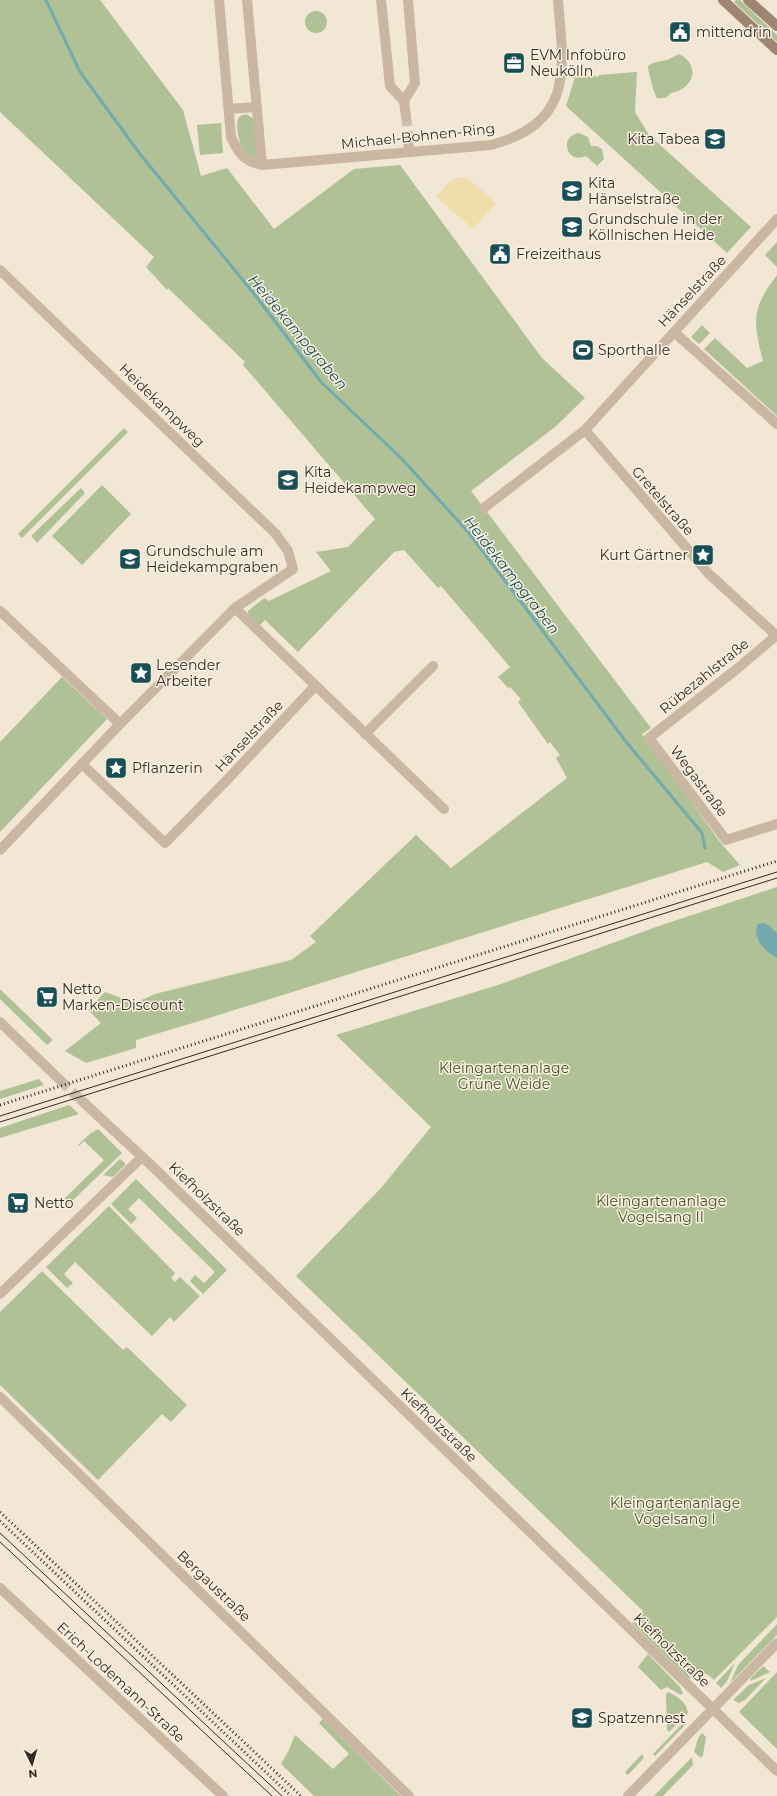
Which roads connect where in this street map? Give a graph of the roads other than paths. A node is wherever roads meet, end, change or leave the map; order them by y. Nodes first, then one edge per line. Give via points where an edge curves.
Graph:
1 (219, 0) edge
2 (247, 0) edge
3 (381, 0) edge
4 (408, 0) edge
5 (558, 0) edge
6 (723, 0) edge
7 (748, 0) edge
8 (777, 26) edge
9 (777, 50) edge
10 (404, 101) junction
11 (257, 107) junction
12 (229, 109) junction
13 (406, 116) tunnel mouth
14 (408, 136) tunnel mouth
15 (409, 152) junction
16 (262, 165) junction
17 (777, 219) edge
18 (0, 270) edge
19 (674, 332) junction
20 (777, 424) edge
21 (585, 430) junction
22 (484, 508) dead end
23 (234, 608) junction
24 (0, 611) edge
25 (777, 635) edge
26 (433, 666) dead end
27 (315, 686) junction
28 (120, 724) junction
29 (365, 734) junction
30 (649, 738) joint
31 (82, 765) junction
32 (444, 809) dead end
33 (777, 824) edge
34 (0, 850) edge
35 (0, 1022) edge
36 (61, 1081) tunnel mouth
37 (81, 1100) tunnel mouth
38 (142, 1157) junction
39 (0, 1294) edge
40 (0, 1397) edge
41 (0, 1588) edge
42 (777, 1643) edge
43 (713, 1709) junction
44 (777, 1771) edge
45 (223, 1796) edge
46 (409, 1796) edge
47 (628, 1796) edge

1 - 12 street, Michael-Bohnen-Ring
2 - 11 street
3 - 10 street via 390,86
4 - 10 street via 415,83
5 - 15 street, Michael-Bohnen-Ring via 563,55 562,78 553,102 541,120 510,140 491,145
6 - 9 main road
7 - 8 main road
10 - 13 street
11 - 12 street
11 - 16 street
12 - 16 street, Michael-Bohnen-Ring via 231,137 238,152 251,163
14 - 15 street
15 - 16 street, Michael-Bohnen-Ring
17 - 19 street, Hänselstraße
18 - 23 street, Heidekampweg via 275,533 288,551 293,569
19 - 20 street
19 - 21 street, Hänselstraße
21 - 22 street, Hänselstraße
21 - 25 street, Gretelstraße via 709,574
23 - 27 street
23 - 28 street
24 - 28 street
25 - 30 street, Rübezahlstraße
26 - 29 street
27 - 29 street
27 - 31 street, Hänselstraße via 165,843
28 - 31 street
29 - 32 street
30 - 33 street, Wegastraße via 726,840
31 - 34 street
35 - 36 street
37 - 38 street, Kiefholzstraße
38 - 39 street
38 - 43 street, Kiefholzstraße
40 - 46 street, Bergaustraße
41 - 45 street, Erich-Lodemann-Straße
42 - 43 street
43 - 44 street, Kiefholzstraße
43 - 47 street

